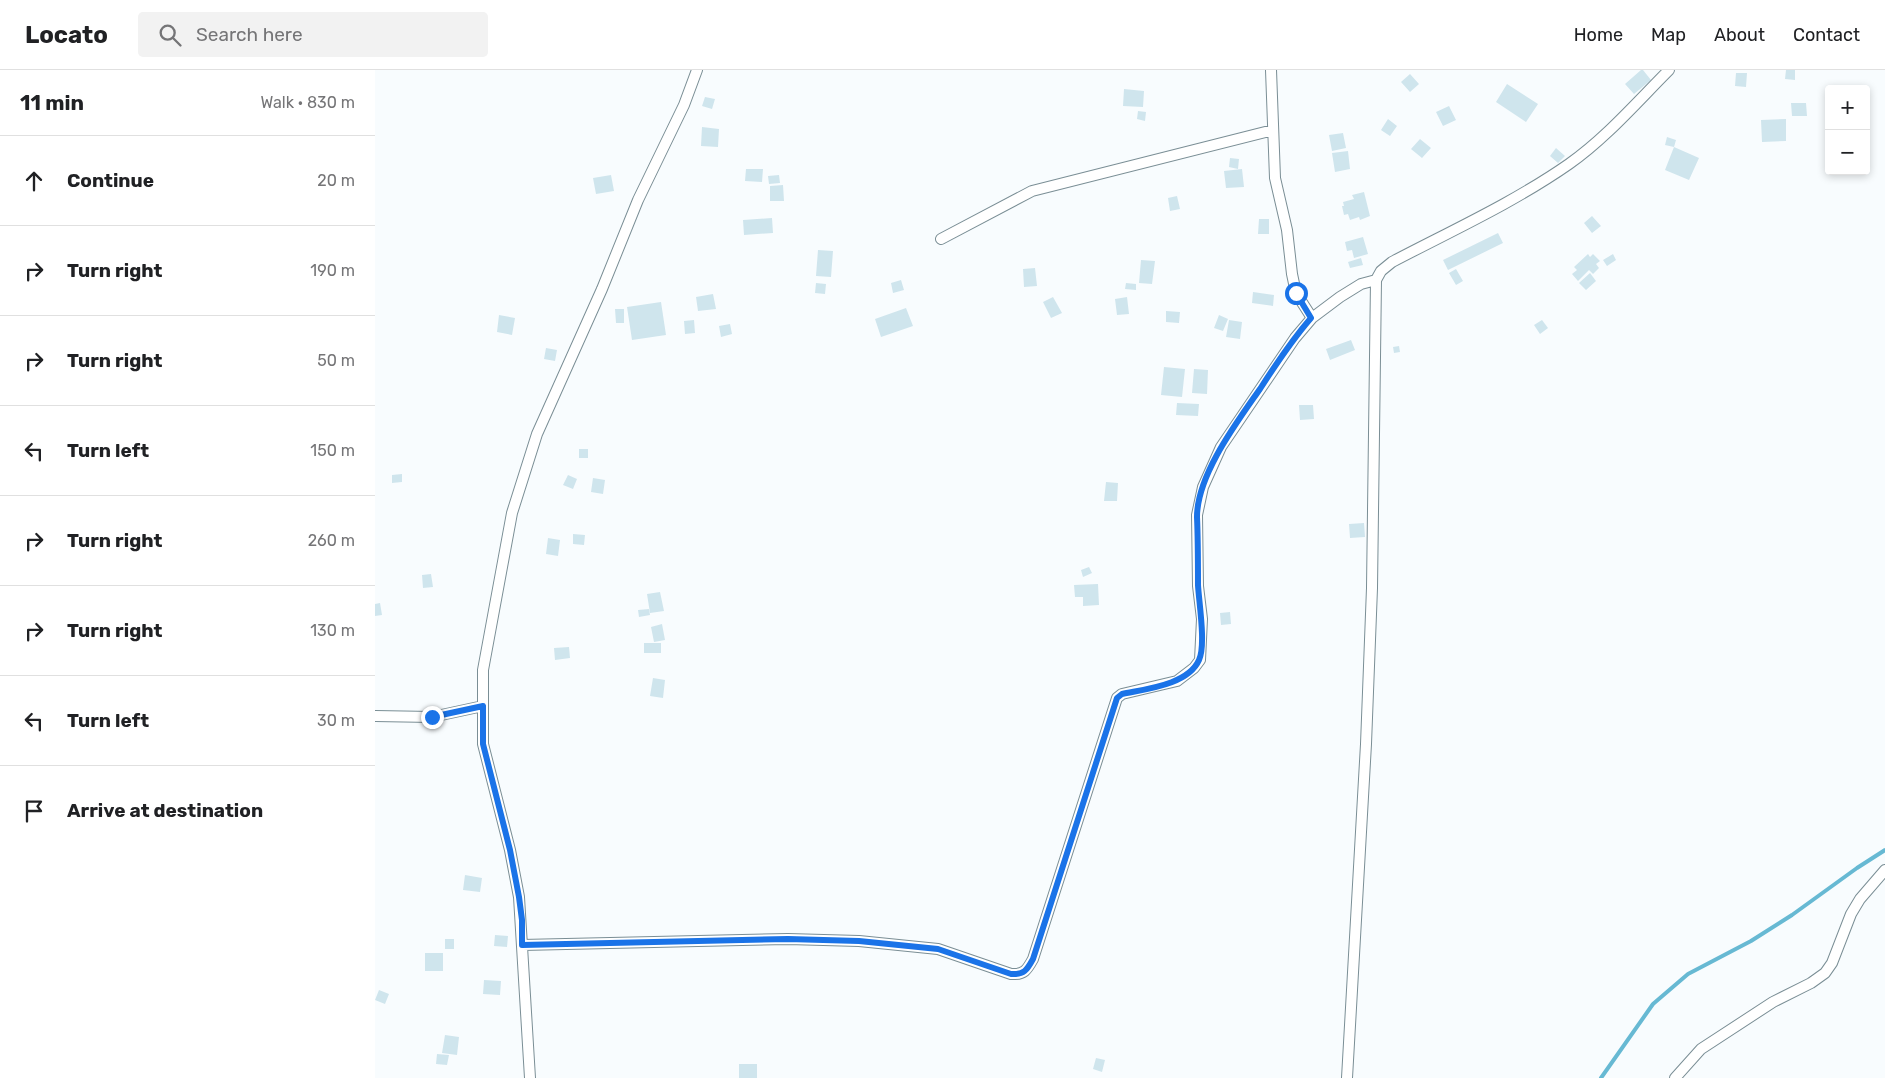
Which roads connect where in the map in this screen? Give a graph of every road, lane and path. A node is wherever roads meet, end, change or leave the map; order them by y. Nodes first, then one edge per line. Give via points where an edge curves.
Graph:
1 (697, 70) edge
2 (1271, 70) edge
3 (1669, 70) edge
4 (1273, 130) junction
5 (941, 239) dead end
6 (1376, 280) junction
7 (1311, 318) junction
8 (483, 706) junction
9 (375, 716) edge
10 (1885, 870) edge
11 (522, 945) junction
12 (530, 1078) edge
13 (1347, 1078) edge
14 (1675, 1078) edge

1 - 8 street via 685,105 638,200 537,434 512,513 483,670
2 - 4 street
3 - 6 street via 1605,135 1570,163 1511,201 1392,262
4 - 5 street via 1032,191
4 - 7 street via 1275,178 1287,230 1292,274 1296,293
6 - 7 street via 1361,284
6 - 13 street via 1372,588
7 - 11 street via 1225,440 1203,487 1197,515 1202,619 1200,660 1177,681 1117,698 1033,959 1026,971 1020,975 1011,974 938,949 859,941 788,939
8 - 9 street via 432,717
8 - 11 street via 483,744 510,850 520,904
10 - 14 street via 1859,899 1825,973 1701,1048
11 - 12 street

